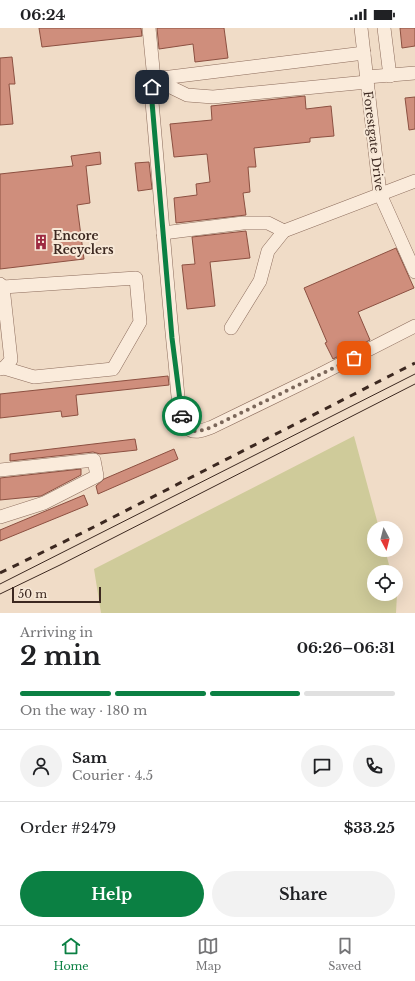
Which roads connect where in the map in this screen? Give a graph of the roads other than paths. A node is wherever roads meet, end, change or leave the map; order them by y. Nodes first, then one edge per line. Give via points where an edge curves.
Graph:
1 (149, 28) edge
2 (361, 28) edge
3 (384, 28) edge
4 (364, 53) junction
5 (415, 73) edge
6 (390, 76) junction
7 (154, 79) junction
8 (367, 79) junction
9 (415, 181) edge
10 (380, 194) junction
11 (284, 231) junction
12 (163, 233) junction
13 (415, 272) edge
14 (1, 286) edge
15 (415, 326) edge
16 (231, 328) dead end
17 (2, 368) edge
18 (0, 470) edge
19 (0, 517) edge

1 - 7 street
2 - 4 street, Forestgate Drive
3 - 6 street
4 - 7 street
4 - 8 street, Forestgate Drive
5 - 6 street
6 - 8 street
7 - 8 street via 187,95 213,97
7 - 12 street via 152,102
8 - 10 street, Forestgate Drive
9 - 10 street
10 - 11 street
10 - 13 street, Forestgate Drive
11 - 12 street via 268,223 243,223
11 - 16 street via 268,251 260,281
12 - 15 street via 180,407 182,421 188,429 197,432 212,427
14 - 17 street via 11,360
14 - 17 street via 136,278 140,322 113,369 34,377
18 - 19 street via 94,460 97,476 44,503

